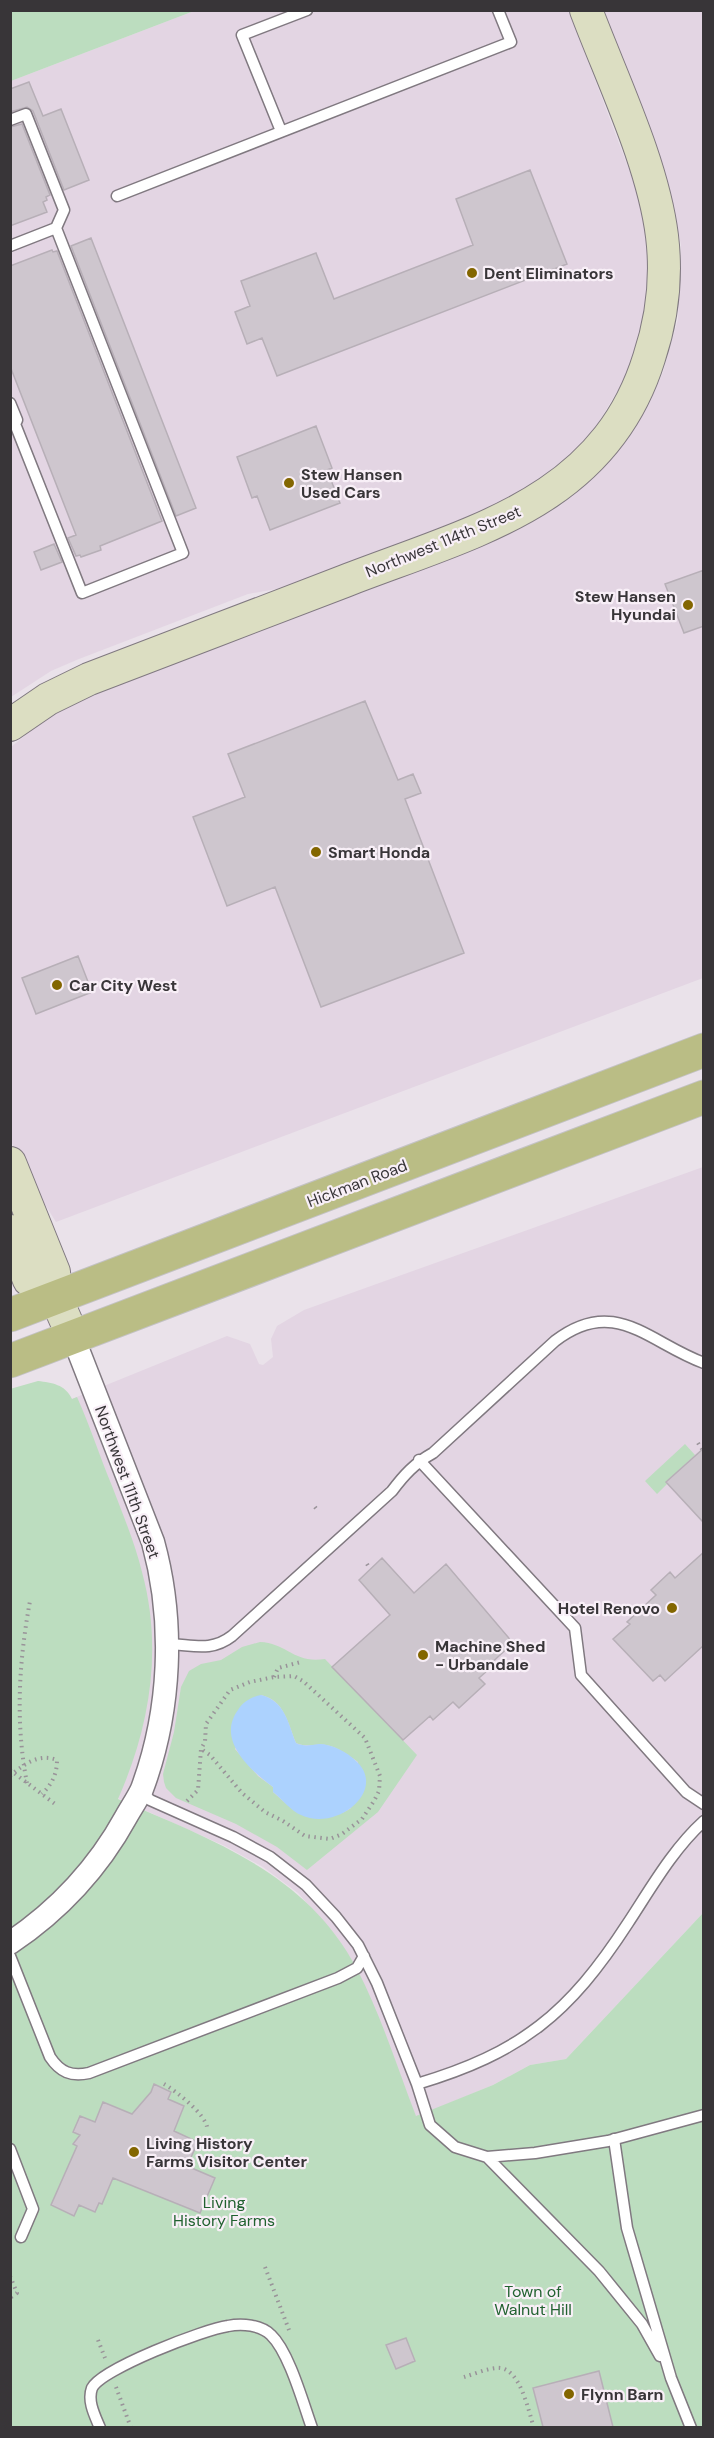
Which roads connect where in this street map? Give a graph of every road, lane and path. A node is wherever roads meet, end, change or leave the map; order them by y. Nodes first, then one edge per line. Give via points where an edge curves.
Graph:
1 (307, 10) edge
2 (498, 10) edge
3 (586, 10) edge
4 (10, 120) edge
5 (281, 131) junction
6 (117, 196) dead end
7 (56, 228) junction
8 (10, 246) edge
9 (10, 403) edge
10 (10, 725) edge
11 (704, 1050) edge
12 (704, 1097) edge
13 (10, 1163) edge
14 (10, 1231) edge
15 (56, 1298) junction
16 (10, 1315) edge
17 (73, 1337) junction
18 (10, 1361) edge
19 (704, 1363) edge
20 (698, 1443) dead end
21 (702, 1449) edge
22 (419, 1460) junction
23 (30, 1601) dead end
24 (166, 1644) junction
25 (301, 1662) dead end
26 (274, 1677) junction
27 (201, 1749) junction
28 (24, 1766) junction
29 (12, 1773) edge
30 (27, 1783) junction
31 (141, 1790) junction
32 (42, 1794) junction
33 (186, 1802) dead end
34 (55, 1804) dead end
35 (704, 1804) edge
36 (704, 1821) edge
37 (10, 1943) edge
38 (10, 1956) edge
39 (364, 1956) junction
40 (417, 2084) junction
41 (164, 2085) dead end
42 (704, 2115) edge
43 (207, 2127) dead end
44 (614, 2139) junction
45 (10, 2149) edge
46 (487, 2157) junction
47 (21, 2237) dead end
48 (10, 2276) edge
49 (10, 2298) edge
50 (464, 2377) dead end
51 (671, 2378) junction
52 (100, 2427) edge
53 (312, 2427) edge
54 (534, 2427) edge
55 (691, 2427) edge

1 - 5 lane via 242,35
2 - 5 lane via 511,42
3 - 10 street, Northwest 114th Street via 656,199 662,236 664,272 655,340 634,398 610,436 571,478 525,508 445,543 89,679 48,699
4 - 7 lane via 26,114 64,210
5 - 6 lane
7 - 8 lane
7 - 9 lane via 183,553 82,593
11 - 15 main road, Hickman Road
12 - 17 main road
13 - 15 street, Northwest 111th Street via 54,1272
14 - 15 street via 29,1280
15 - 16 main road, Hickman Road
15 - 17 street, Northwest 111th Street
17 - 18 main road
17 - 24 street, Northwest 111th Street via 153,1542 163,1590
19 - 22 lane via 628,1325 606,1322 582,1326 555,1341 433,1453
20 - 21 path
22 - 24 lane via 392,1491 222,1644
22 - 35 lane via 575,1628 581,1676 686,1792
23 - 28 path via 19,1707
24 - 31 street, Northwest 111th Street via 162,1716
25 - 26 path via 278,1668
26 - 27 path via 230,1690 206,1724 206,1742
26 - 27 path via 294,1676 303,1681 365,1738 380,1776 379,1791 362,1819 330,1839 305,1836 242,1793
27 - 33 path via 198,1790
28 - 29 path
28 - 30 path
28 - 32 path via 48,1756 57,1760 51,1785
29 - 30 path
30 - 32 path
31 - 37 street, Northwest 111th Street via 83,1880 42,1921
31 - 39 lane via 150,1800 270,1857 306,1885
32 - 34 path
36 - 40 lane via 654,1884 596,1971 562,2008 511,2046
38 - 39 lane via 50,2057 59,2069 77,2075 338,1978 357,1968
39 - 40 lane
40 - 46 lane via 430,2125 455,2147
41 - 43 path via 204,2118
42 - 44 lane
44 - 46 lane
44 - 51 lane via 627,2228
45 - 47 lane via 33,2209
46 - 51 lane via 620,2296 642,2324
48 - 49 path via 17,2293
50 - 54 path via 498,2367 510,2371 518,2381
51 - 55 lane
52 - 53 lane via 90,2402 99,2379 179,2341 227,2326 250,2325 271,2334 284,2353

